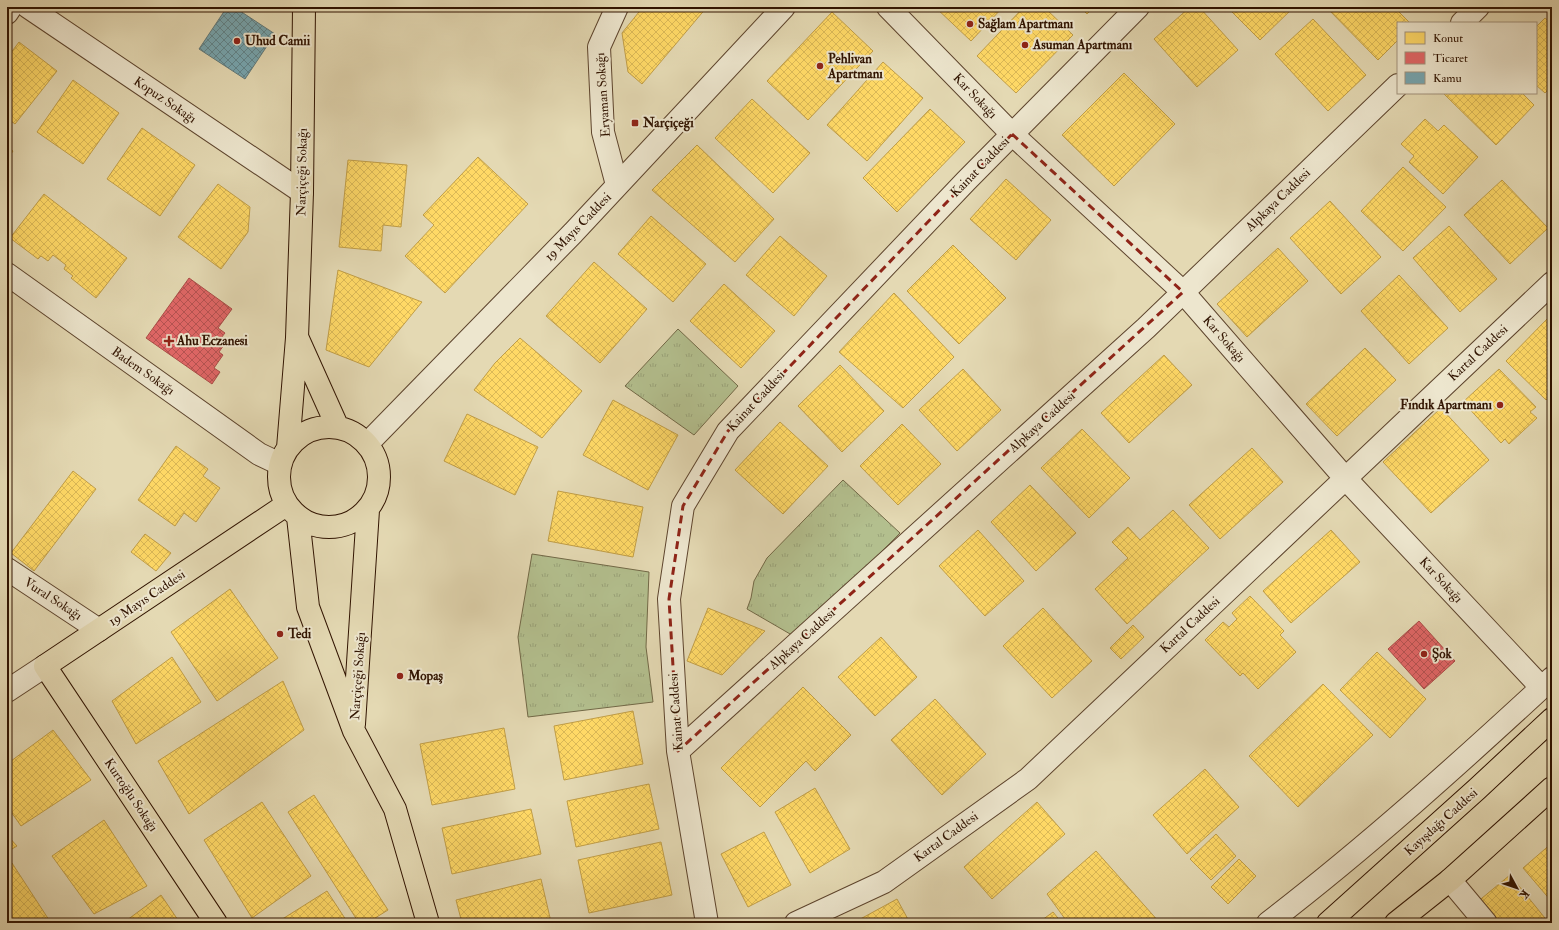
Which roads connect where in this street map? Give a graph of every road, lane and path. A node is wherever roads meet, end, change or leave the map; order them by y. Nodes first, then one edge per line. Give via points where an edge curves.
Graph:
1 (11, 7) edge
2 (28, 7) edge
3 (304, 7) edge
4 (617, 7) edge
5 (784, 7) edge
6 (888, 7) edge
7 (1138, 7) edge
8 (1478, 7) edge
9 (7, 13) edge
10 (1463, 22) edge
11 (1397, 86) edge
12 (1012, 134) junction
13 (617, 185) junction
14 (302, 192) junction
15 (7, 274) edge
16 (1552, 283) edge
17 (1183, 292) junction
18 (297, 338) junction
19 (338, 428) junction
20 (367, 444) junction
21 (284, 456) junction
22 (1345, 478) junction
23 (368, 510) junction
24 (292, 511) junction
25 (7, 569) edge
26 (99, 630) junction
27 (46, 666) junction
28 (1547, 683) edge
29 (7, 691) edge
30 (1552, 719) edge
31 (354, 731) junction
32 (678, 751) junction
33 (1552, 790) edge
34 (1450, 880) junction
35 (216, 923) edge
36 (428, 923) edge
37 (707, 923) edge
38 (796, 923) edge
39 (1268, 923) edge
40 (1328, 923) edge
41 (1396, 923) edge
42 (1486, 923) edge

1 - 9 street
2 - 14 street, Kopuz Sokağı
3 - 14 main road, Narçiçeği Sokağı
4 - 13 street, Eryaman Sokağı via 599,47 603,132
5 - 13 street, 19 Mayıs Caddesi
6 - 12 street, Kar Sokağı
7 - 12 street, Kainat Caddesi
8 - 10 street
11 - 17 street, Alpkaya Caddesi
12 - 17 street, Kar Sokağı
12 - 32 street, Kainat Caddesi via 728,431 683,506 669,599
13 - 20 street, 19 Mayıs Caddesi
14 - 18 main road, Narçiçeği Sokağı
15 - 21 street, Badem Sokağı via 260,454
16 - 22 street, Kartal Caddesi
17 - 22 street, Kar Sokağı
17 - 32 street, Alpkaya Caddesi
18 - 19 main road, Narçiçeği Sokağı
18 - 21 main road, Narçiçeği Sokağı
19 - 20 main road, Narçiçeği Sokağı via 354,433
19 - 21 main road, Narçiçeği Sokağı via 323,427 310,431 298,438
20 - 23 main road, Narçiçeği Sokağı via 375,455 380,469 376,497
21 - 24 main road, Narçiçeği Sokağı via 279,478 281,492
22 - 28 street, Kar Sokağı
22 - 38 street, Kartal Caddesi via 1028,779 884,882
23 - 24 main road, Narçiçeği Sokağı via 357,520 342,526 326,528 311,525
23 - 31 main road, Narçiçeği Sokağı
24 - 26 main road, 19 Mayıs Caddesi
24 - 31 main road via 308,607
25 - 26 street, Vural Sokağı
26 - 27 main road, 19 Mayıs Caddesi
27 - 29 street, 19 Mayıs Caddesi
27 - 35 main road, Kurtoğlu Sokağı
28 - 39 street via 1320,883
30 - 40 main road, Kayışdağı Caddesi
31 - 36 main road, Narçiçeği Sokağı via 395,809
32 - 37 street, Kainat Caddesi
33 - 34 main road
34 - 41 main road
34 - 42 street

